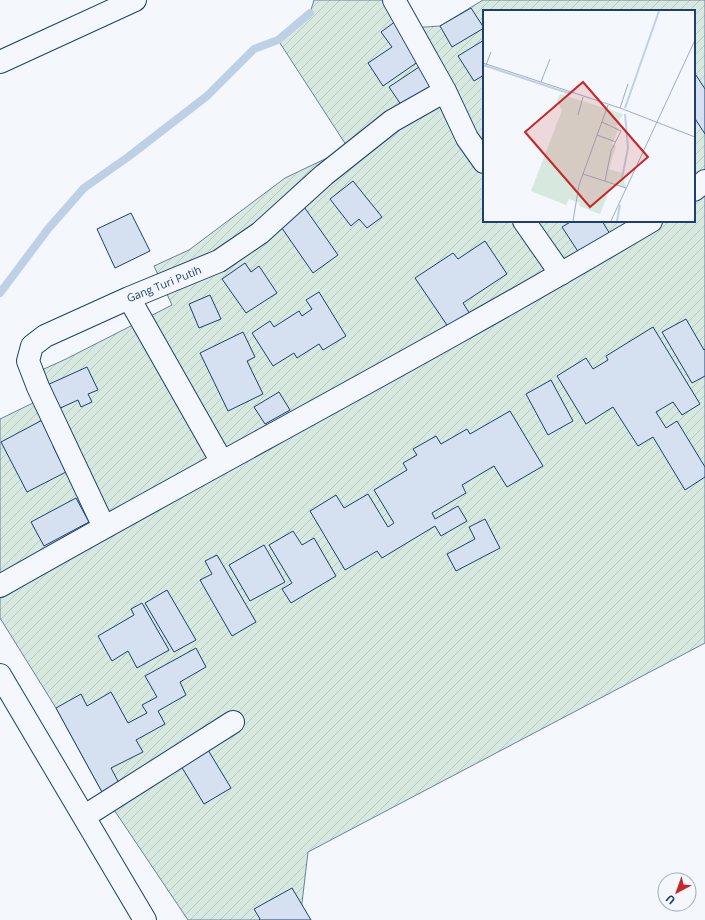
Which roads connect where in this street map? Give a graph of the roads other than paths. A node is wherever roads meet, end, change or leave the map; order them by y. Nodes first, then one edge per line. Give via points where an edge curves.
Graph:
1 (135, 0) edge
2 (394, 0) edge
3 (0, 62) edge
4 (445, 91) junction
5 (483, 160) edge
6 (705, 181) edge
7 (695, 189) edge
8 (525, 222) edge
9 (649, 222) edge
10 (561, 274) junction
11 (129, 298) junction
12 (222, 462) junction
13 (104, 527) junction
14 (0, 586) edge
15 (0, 674) edge
16 (233, 722) dead end
17 (85, 816) junction
18 (146, 920) edge

1 - 3 street
2 - 4 street
4 - 5 street via 468,138
4 - 11 street, Gang Turi Putih via 392,122 324,175 260,233 219,261
6 - 7 street
8 - 10 street
9 - 10 street
10 - 12 street
11 - 12 street
11 - 13 street, Gang Turi Putih via 45,336 32,346 28,361
12 - 13 street
13 - 14 street
15 - 17 street
16 - 17 street
17 - 18 street

